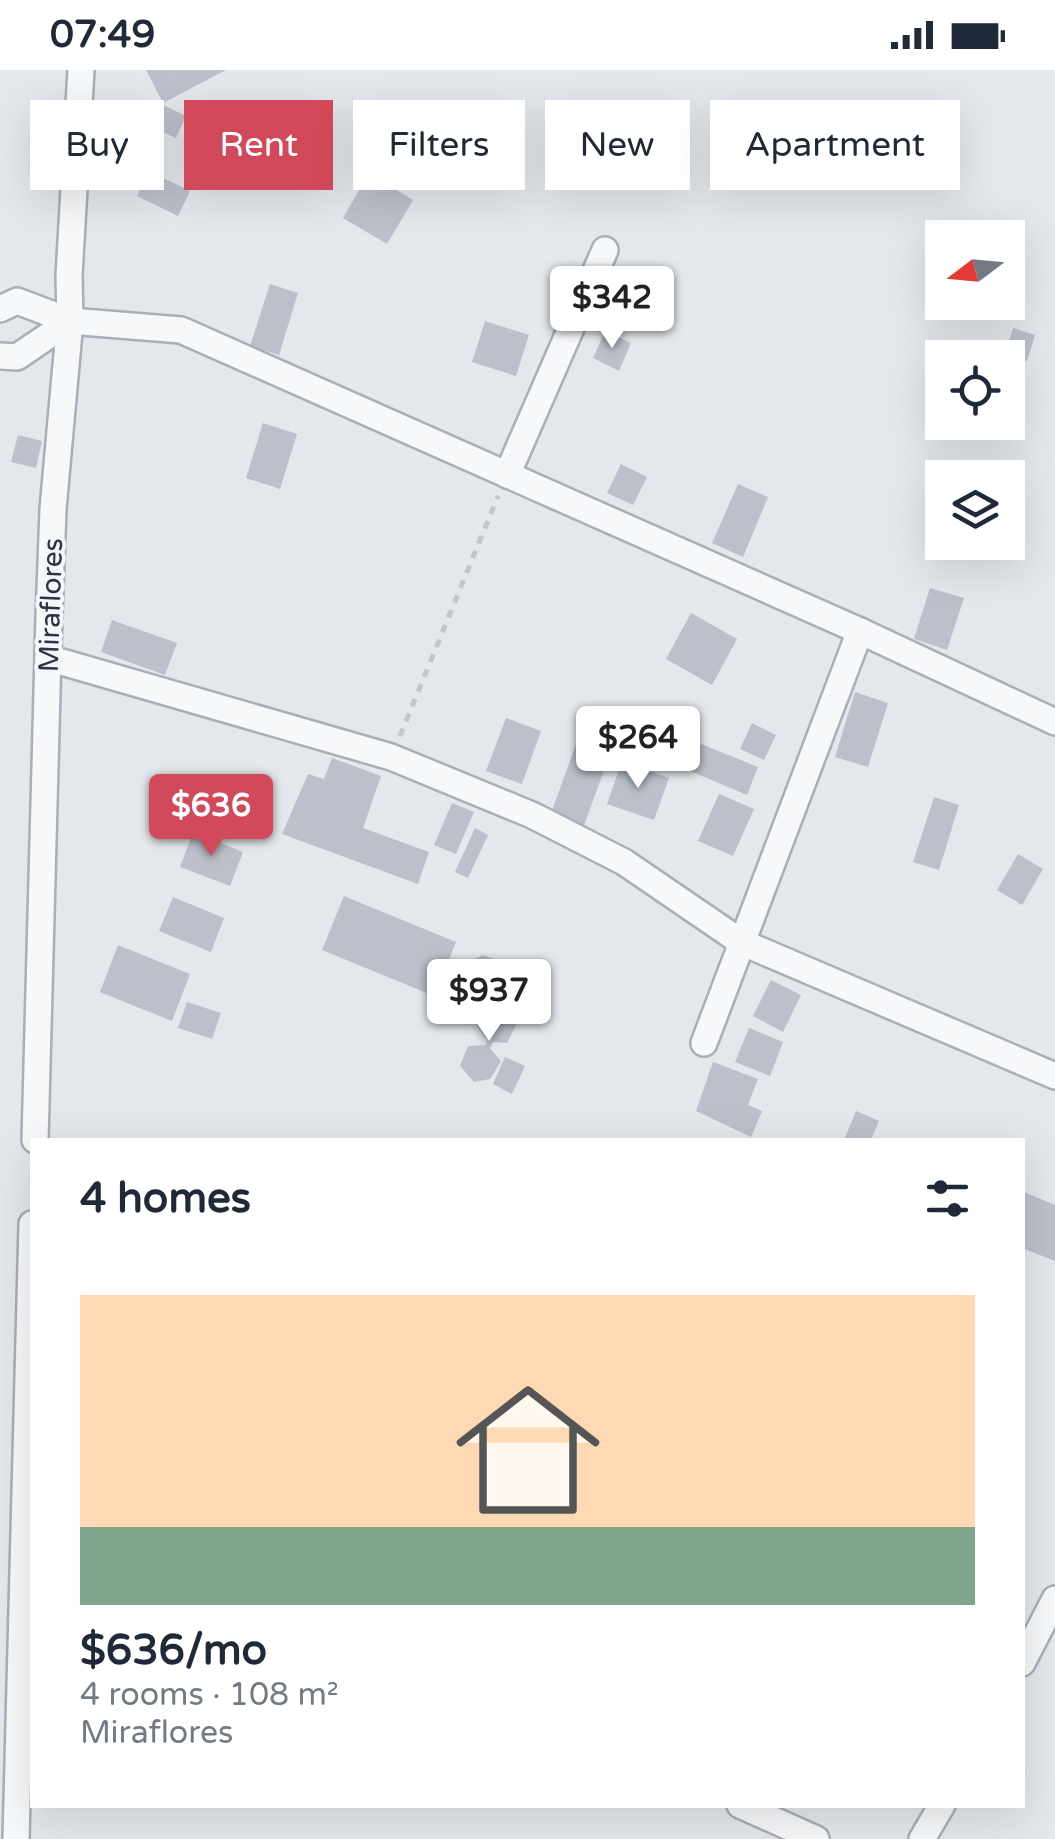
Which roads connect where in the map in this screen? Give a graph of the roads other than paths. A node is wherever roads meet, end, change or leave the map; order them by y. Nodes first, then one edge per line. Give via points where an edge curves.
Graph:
1 (81, 70) edge
2 (605, 250) dead end
3 (0, 308) edge
4 (70, 321) junction
5 (0, 356) edge
6 (507, 475) junction
7 (860, 631) junction
8 (48, 658) junction
9 (1055, 722) edge
10 (741, 942) junction
11 (704, 1043) dead end
12 (1055, 1076) edge
13 (35, 1138) edge
14 (30, 1301) edge
15 (1055, 1600) edge
16 (1025, 1656) edge
17 (747, 1808) edge
18 (940, 1808) edge
19 (16, 1839) edge
20 (816, 1839) edge
21 (922, 1839) edge

1 - 4 street, Miraflores
2 - 6 street
3 - 4 street via 18,301
4 - 5 street via 18,357
4 - 6 street via 181,330
4 - 8 street, Miraflores
6 - 7 street
7 - 9 street
7 - 10 street
8 - 10 street via 392,757 532,814 624,862
8 - 13 street, Miraflores
10 - 11 street
10 - 12 street
14 - 19 street
15 - 16 street
17 - 20 street
18 - 21 street

